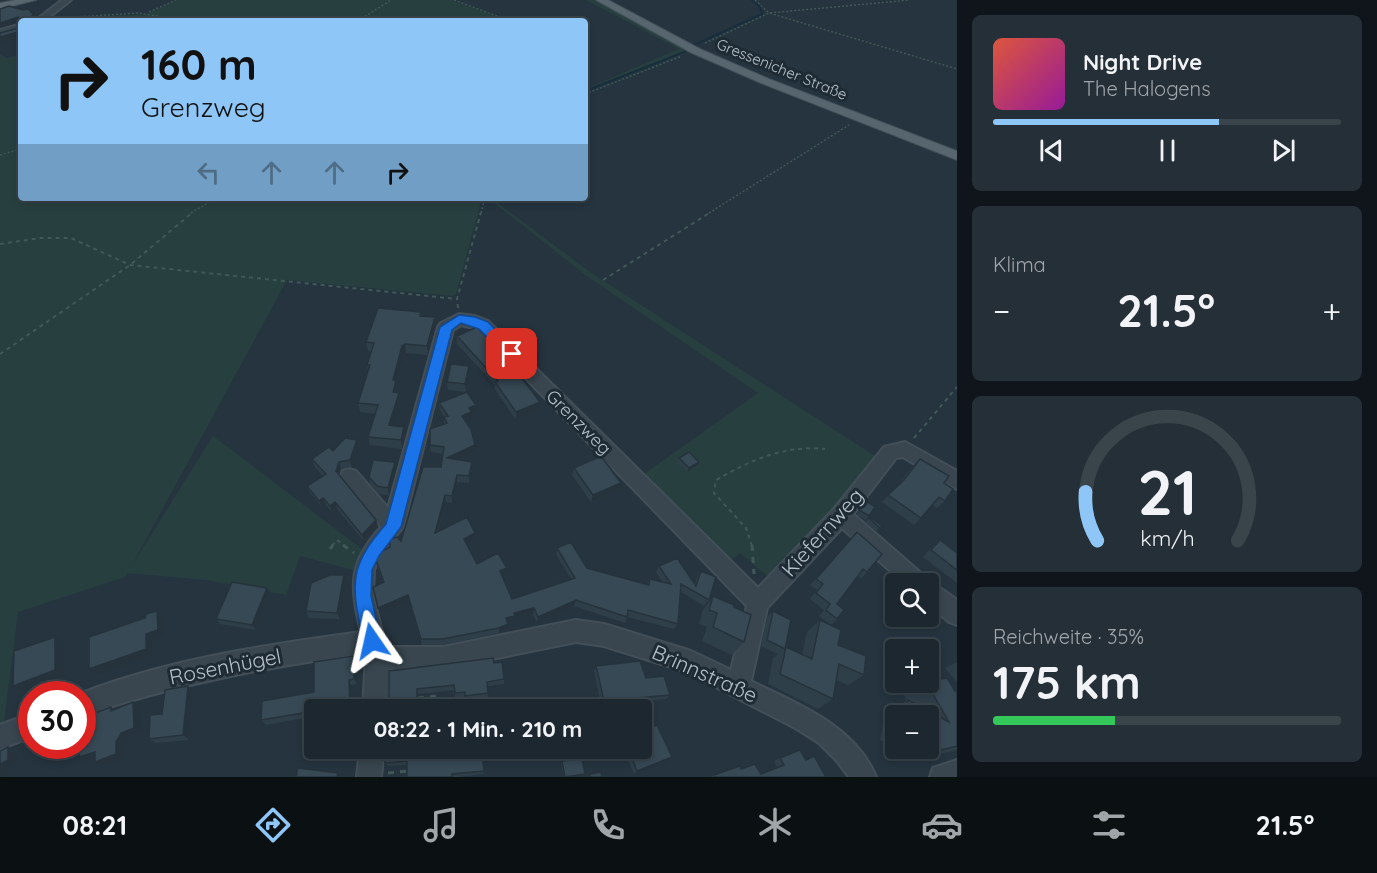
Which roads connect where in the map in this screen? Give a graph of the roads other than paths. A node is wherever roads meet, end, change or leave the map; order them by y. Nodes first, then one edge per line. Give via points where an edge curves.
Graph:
1 (31, 0) edge
2 (67, 0) edge
3 (601, 0) edge
4 (0, 6) edge
5 (44, 18) edge
6 (18, 28) edge
7 (0, 33) edge
8 (957, 156) edge
9 (349, 477) dead end
10 (957, 481) edge
11 (841, 515) junction
12 (393, 527) junction
13 (908, 573) edge
14 (939, 599) edge
15 (758, 603) junction
16 (957, 614) edge
17 (375, 650) junction
18 (738, 686) junction
19 (375, 699) edge
20 (96, 700) edge
21 (18, 730) edge
22 (0, 737) edge
23 (371, 759) edge
24 (957, 772) edge
25 (369, 776) edge
26 (864, 777) edge
27 (942, 777) edge

1 - 4 main road
2 - 5 street
3 - 8 main road, Gressenicher Straße via 694,50
6 - 7 street
9 - 12 street
10 - 11 street, Kiefernweg via 905,449 890,452
11 - 13 street
11 - 15 street, Kiefernweg
12 - 15 street, Grenzweg via 446,327 466,319 483,326
12 - 17 street, Grenzweg via 373,550 364,570 363,596
14 - 16 street
15 - 18 street, Kiefernweg
17 - 18 street, Brinnstraße via 443,658 576,631 648,647 691,662
17 - 19 street, Grenzweg
17 - 20 street, Rosenhügel via 178,674
18 - 26 street, Brinnstraße via 827,735 846,752
21 - 22 street
23 - 25 street
24 - 27 street

